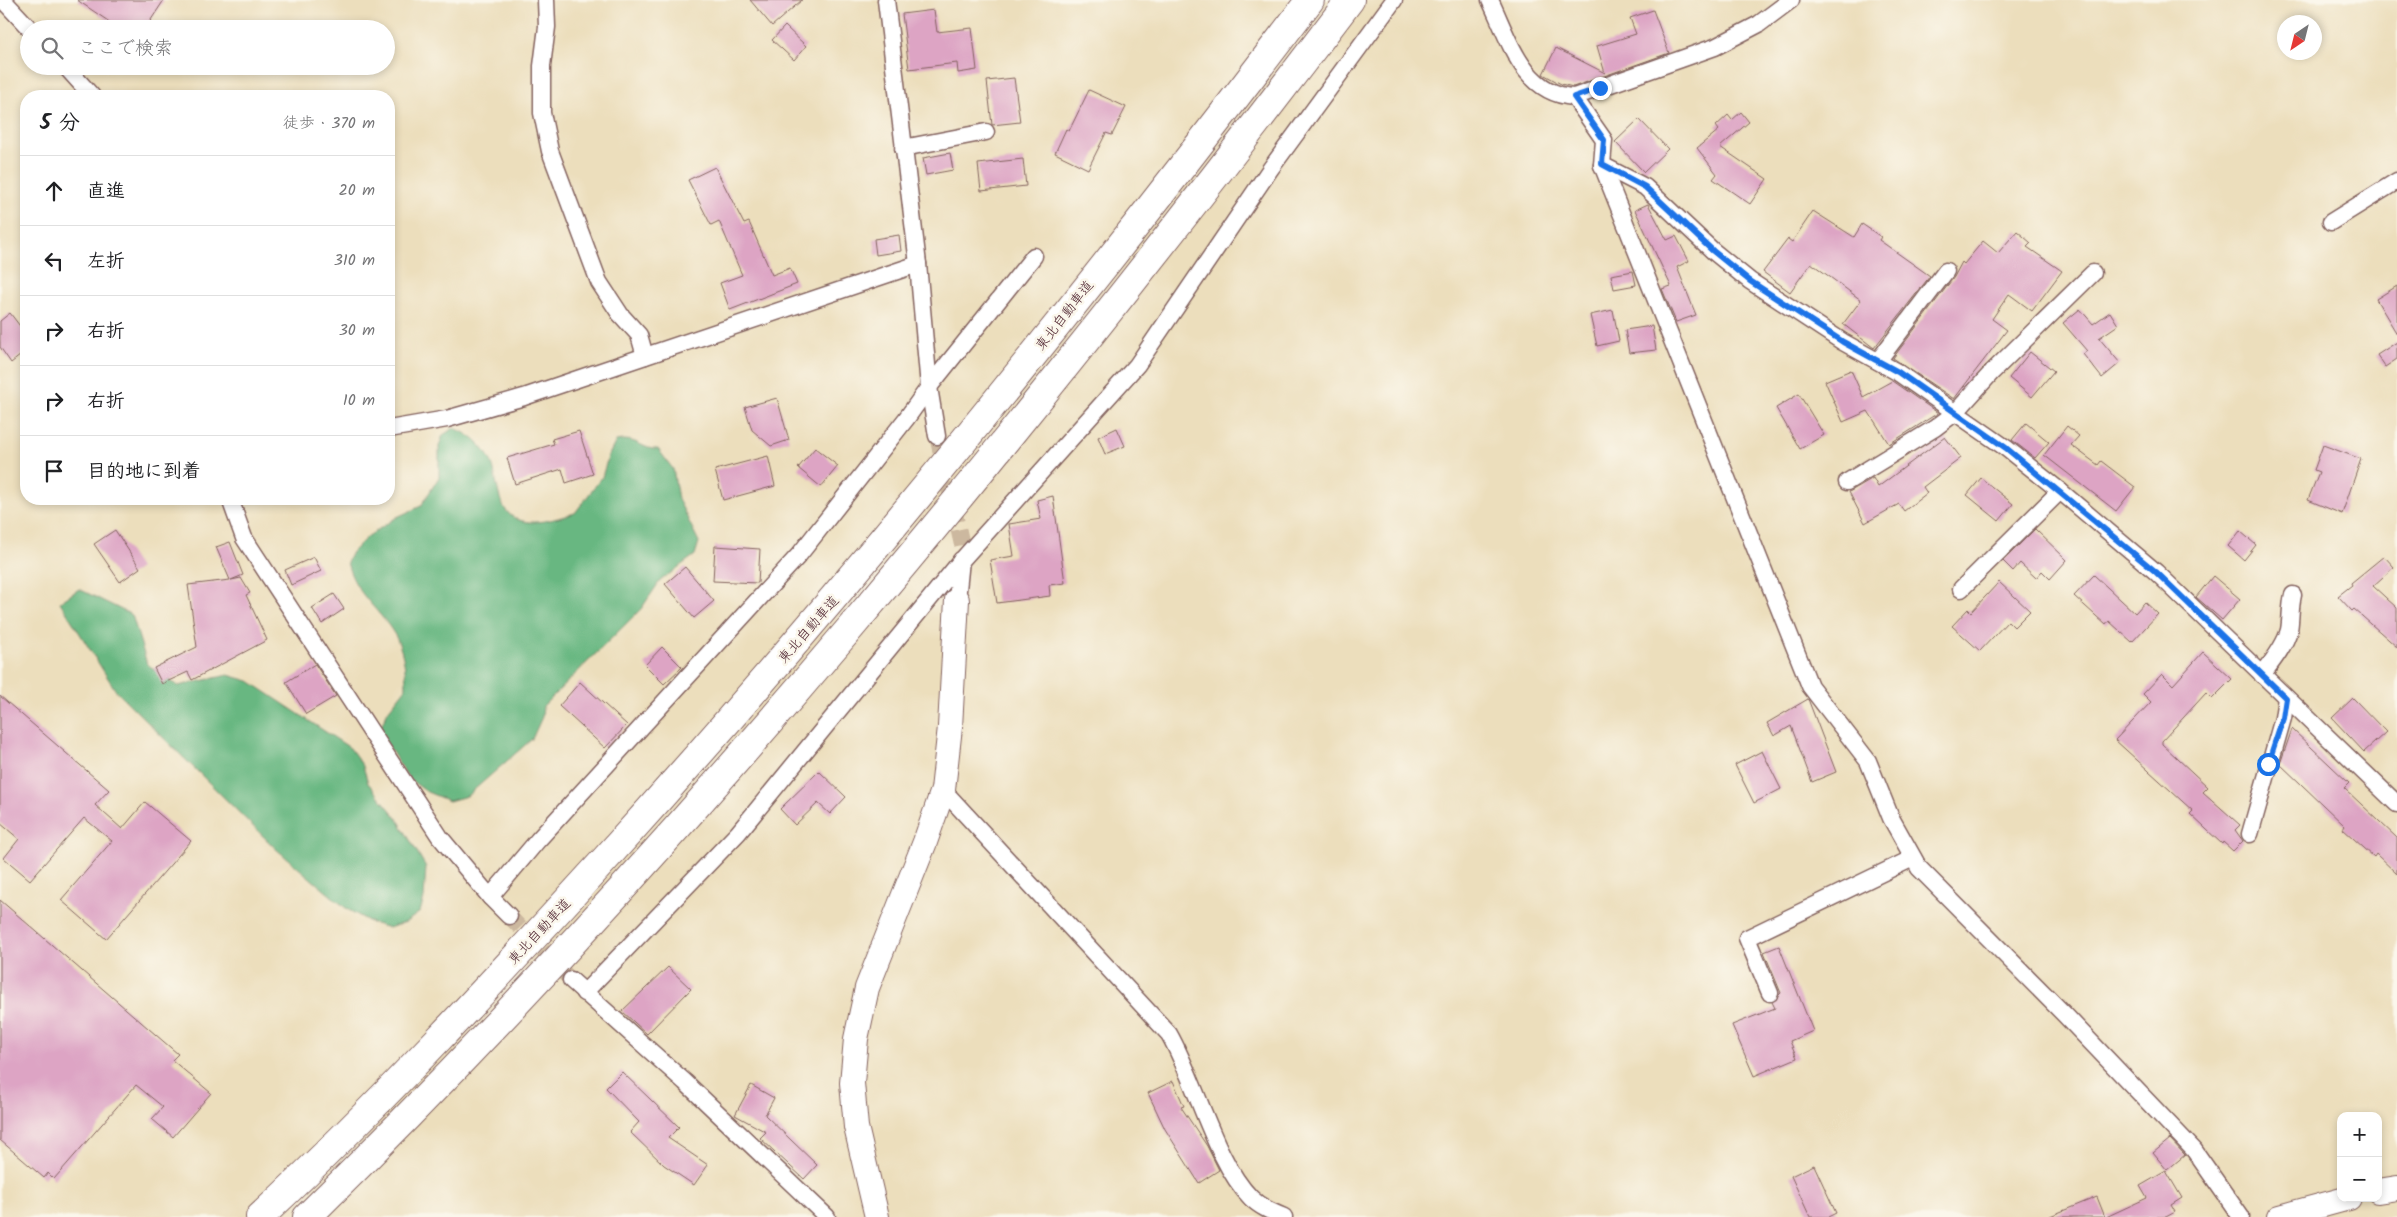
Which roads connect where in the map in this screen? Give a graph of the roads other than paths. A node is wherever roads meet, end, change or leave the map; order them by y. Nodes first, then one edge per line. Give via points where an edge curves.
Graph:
1 (3, 0) edge
2 (546, 0) edge
3 (886, 0) edge
4 (1310, 0) edge
5 (1350, 0) edge
6 (1394, 0) edge
7 (1490, 0) edge
8 (1790, 0) edge
9 (22, 20) edge
10 (73, 75) edge
11 (87, 90) edge
12 (1574, 97) junction
13 (986, 132) dead end
14 (903, 148) junction
15 (1602, 164) junction
16 (2397, 181) edge
17 (2331, 222) dead end
18 (1034, 256) dead end
19 (918, 264) junction
20 (1946, 271) dead end
21 (2093, 273) dead end
22 (644, 356) junction
23 (1878, 361) junction
24 (929, 387) junction
25 (1956, 412) junction
26 (395, 428) edge
27 (937, 436) tunnel mouth
28 (1847, 482) dead end
29 (2060, 491) junction
30 (232, 505) edge
31 (961, 553) junction
32 (1960, 589) dead end
33 (2293, 595) dead end
34 (957, 600) joint
35 (2262, 675) junction
36 (2286, 698) junction
37 (943, 790) junction
38 (2397, 804) edge
39 (2250, 834) dead end
40 (1913, 858) junction
41 (490, 897) junction
42 (509, 916) tunnel mouth
43 (571, 980) tunnel mouth
44 (1770, 993) dead end
45 (584, 994) junction
46 (2397, 1188) edge
47 (2382, 1190) edge
48 (2337, 1201) edge
49 (260, 1217) edge
50 (307, 1217) edge
51 (827, 1217) edge
52 (877, 1217) edge
53 (1284, 1217) edge
54 (2241, 1217) edge
55 (2279, 1217) edge

1 - 9 street
2 - 22 street via 542,113 550,151 600,282 620,314 639,335
3 - 14 street
4 - 49 highway, 東北自動車道 via 1037,349 830,604 546,924 384,1096
5 - 50 highway via 1166,240 852,626 705,797 574,942 413,1112
6 - 31 street via 1265,176 1137,365
7 - 12 street via 1530,77 1555,94
8 - 12 street via 1759,24 1715,47
10 - 11 street
12 - 15 street via 1604,140
13 - 14 street
14 - 19 street
15 - 23 street via 1645,187 1750,281
15 - 40 street via 1810,686 1868,761 1891,818
16 - 17 street
18 - 24 street
19 - 22 street
19 - 24 street
20 - 23 street
21 - 25 street
22 - 26 street via 524,397 447,419
23 - 25 street
24 - 27 street
24 - 41 street via 799,555 538,840
25 - 28 street
25 - 29 street
29 - 32 street
29 - 35 street via 2156,572
30 - 41 street via 244,538 333,676 440,836
31 - 34 street
31 - 45 street via 738,833
33 - 35 street via 2288,631 2272,663
34 - 37 street
35 - 36 street
36 - 38 street
36 - 39 street
37 - 52 street via 867,988 856,1039 852,1083 856,1127
37 - 53 street via 1169,1034 1183,1058 1221,1152 1237,1180 1251,1199
40 - 44 street via 1748,938
40 - 54 street via 1962,913 2194,1150
41 - 42 street
43 - 45 street
45 - 51 street via 685,1082
46 - 47 street
48 - 55 street

